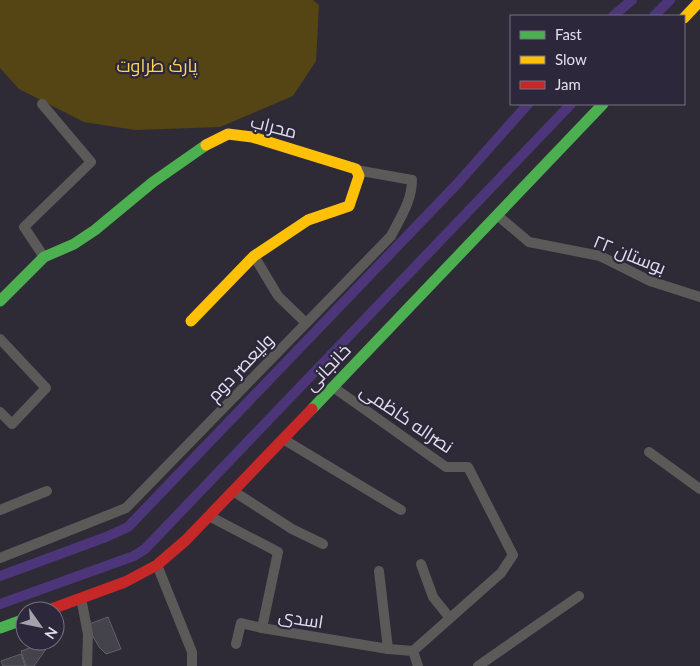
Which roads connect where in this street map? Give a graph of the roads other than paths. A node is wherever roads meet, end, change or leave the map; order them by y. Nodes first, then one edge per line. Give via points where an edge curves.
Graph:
1 (700, 1) edge
2 (685, 17) edge
3 (42, 104) dead end
4 (602, 105) edge
5 (356, 170) junction
6 (497, 215) junction
7 (44, 256) junction
8 (254, 256) junction
9 (700, 296) edge
10 (0, 301) edge
11 (191, 321) dead end
12 (306, 323) junction
13 (0, 339) edge
14 (332, 387) junction
15 (0, 412) edge
16 (283, 439) junction
17 (649, 452) dead end
18 (700, 488) edge
19 (47, 491) dead end
20 (232, 491) junction
21 (0, 510) edge
22 (401, 510) dead end
23 (208, 516) junction
24 (324, 544) dead end
25 (0, 558) edge
26 (421, 564) dead end
27 (157, 565) junction
28 (379, 571) dead end
29 (579, 596) dead end
30 (81, 598) junction
31 (65, 604) edge
32 (449, 618) junction
33 (15, 623) edge
34 (0, 628) edge
35 (262, 628) junction
36 (236, 644) dead end
37 (388, 649) junction
38 (413, 651) junction
39 (87, 666) edge
40 (192, 666) edge
41 (418, 666) edge
42 (478, 666) edge

1 - 2 main road
3 - 7 street via 91,162 24,227
4 - 6 main road, خانجانی
5 - 7 main road, محراب via 252,137 228,134 210,142 153,182 74,244
5 - 8 main road via 359,176 349,206 308,220
5 - 12 street, ولیعصر دوم via 412,180 412,189 390,236
6 - 9 street, بوستان ۲۲ via 529,242 600,256 650,281
6 - 14 main road, خانجانی
7 - 10 main road, محراب
8 - 11 main road
8 - 12 street via 278,296
12 - 25 street, ولیعصر دوم via 126,508
13 - 15 street via 46,388 12,424
14 - 16 main road, خانجانی
14 - 32 street, نصراله کاظمی via 446,467 468,467 513,555 501,572
16 - 20 main road, خانجانی
16 - 22 street
17 - 18 street
19 - 21 street
20 - 23 main road, خانجانی
20 - 24 street via 292,529
23 - 27 main road, خانجانی
23 - 35 street, اسدی via 278,552
26 - 32 street via 433,597
27 - 30 main road, خانجانی via 125,582
27 - 40 street via 192,652
28 - 37 street
29 - 42 street
30 - 31 main road, خانجانی
30 - 39 street via 88,634
32 - 38 street, نصراله کاظمی
33 - 34 main road
35 - 36 street via 241,623
35 - 37 street, اسدی
37 - 38 street, اسدی
38 - 41 street

